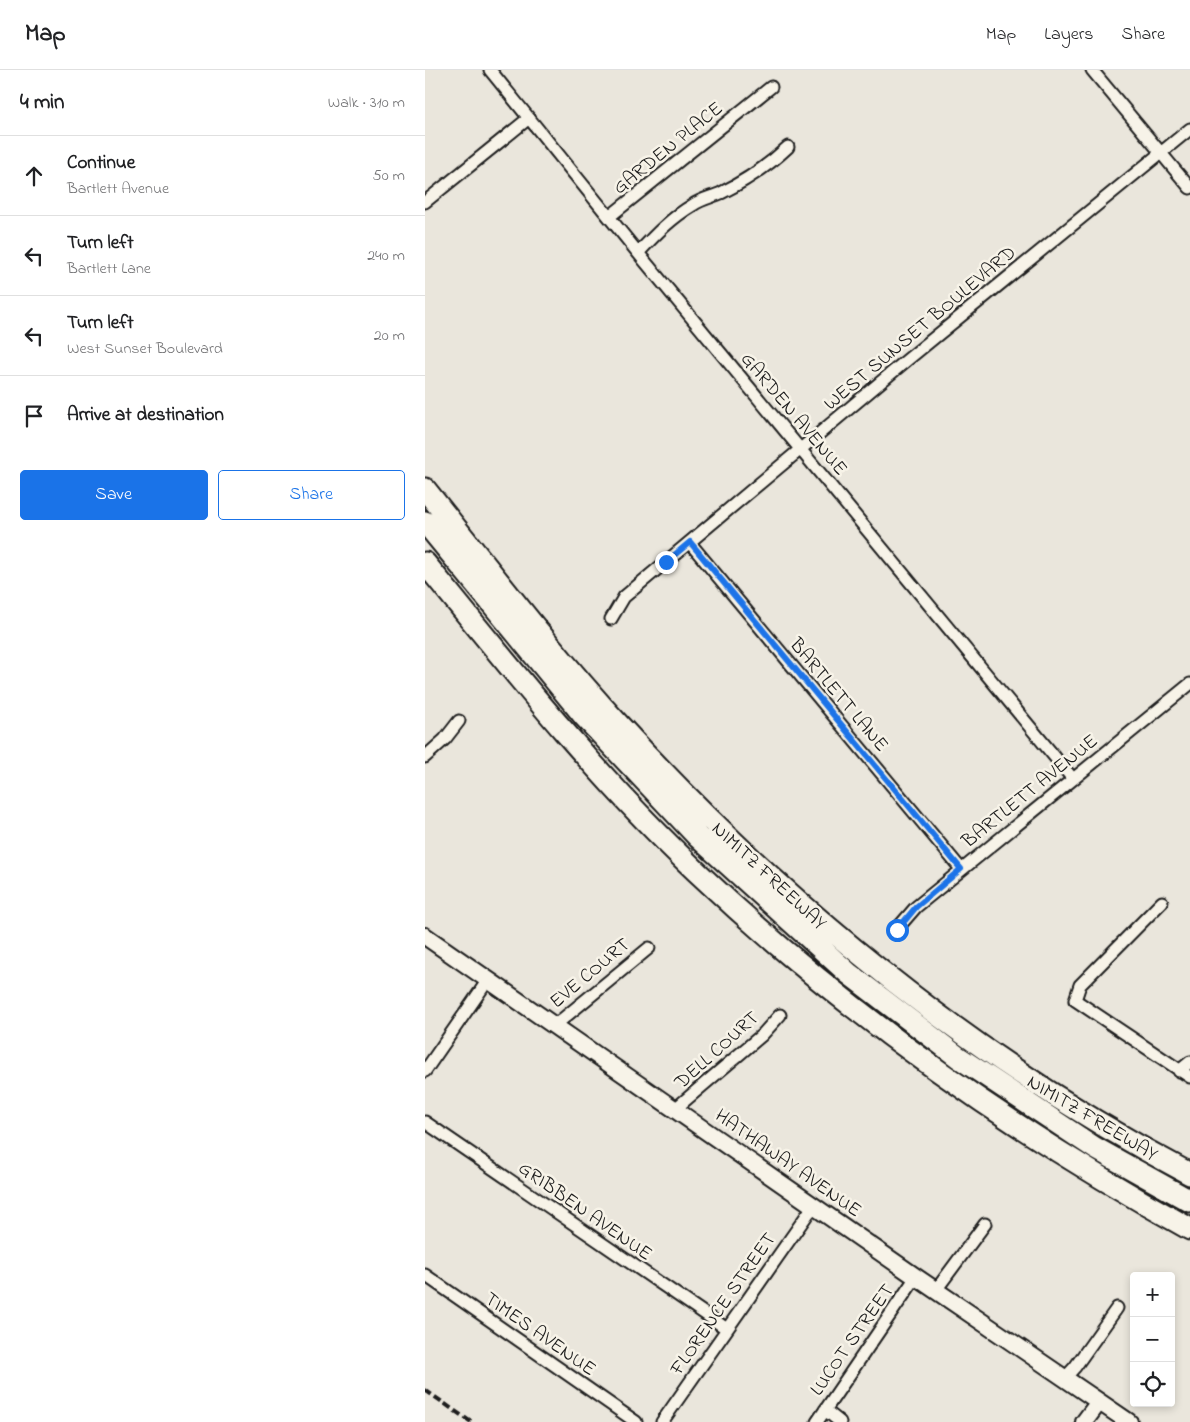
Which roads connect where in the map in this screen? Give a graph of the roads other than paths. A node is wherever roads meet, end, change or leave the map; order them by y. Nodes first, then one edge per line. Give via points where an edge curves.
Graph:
1 (490, 70) edge
2 (1092, 70) edge
3 (771, 87) dead end
4 (529, 118) junction
5 (1190, 129) edge
6 (788, 147) dead end
7 (1160, 152) junction
8 (1190, 188) edge
9 (425, 202) edge
10 (609, 217) junction
11 (638, 253) junction
12 (801, 451) junction
13 (425, 489) edge
14 (425, 522) edge
15 (690, 542) junction
16 (425, 565) edge
17 (611, 619) dead end
18 (1190, 684) edge
19 (459, 721) dead end
20 (425, 756) edge
21 (1073, 779) junction
22 (961, 869) junction
23 (1162, 902) dead end
24 (897, 930) dead end
25 (425, 936) edge
26 (649, 948) dead end
27 (488, 980) junction
28 (780, 1015) dead end
29 (554, 1026) junction
30 (1190, 1062) edge
31 (425, 1071) edge
32 (1179, 1071) junction
33 (1190, 1077) edge
34 (675, 1109) junction
35 (425, 1122) edge
36 (1190, 1174) edge
37 (1190, 1201) edge
38 (814, 1205) junction
39 (985, 1224) dead end
40 (1190, 1229) edge
41 (425, 1275) edge
42 (916, 1278) junction
43 (936, 1290) junction
44 (1117, 1308) dead end
45 (727, 1329) junction
46 (1064, 1379) junction
47 (1099, 1402) junction
48 (825, 1410) junction
49 (636, 1422) edge
50 (661, 1422) edge
51 (817, 1422) edge
52 (840, 1422) edge
53 (1084, 1422) edge
54 (1129, 1422) edge

1 - 4 street, GARDEN AVENUE
2 - 7 street
3 - 10 street, GARDEN PLACE
4 - 9 street
4 - 10 street, GARDEN AVENUE
5 - 7 street, WEST SUNSET BOULEVARD
6 - 11 street via 757,172 720,194 695,203 673,218
7 - 8 street
7 - 12 street, WEST SUNSET BOULEVARD
10 - 11 street, GARDEN AVENUE
11 - 12 street, GARDEN AVENUE
12 - 15 street, WEST SUNSET BOULEVARD
12 - 21 street, GARDEN AVENUE
13 - 36 highway, NIMITZ FREEWAY via 618,724 729,840 789,894 844,943 967,1038 1097,1123
14 - 37 highway via 585,717 698,837 848,973 966,1062 1095,1148
15 - 17 street, WEST SUNSET BOULEVARD via 624,597
15 - 22 street, BARTLETT LANE
16 - 40 highway via 636,810 696,871 813,975 885,1033 1004,1118
18 - 21 street, BARTLETT AVENUE
19 - 20 street
21 - 22 street, BARTLETT AVENUE
22 - 24 street, BARTLETT AVENUE via 916,907
23 - 32 street via 1080,984 1075,1000
25 - 27 street, HATHAWAY AVENUE
26 - 29 street, EVE COURT
27 - 29 street, HATHAWAY AVENUE
27 - 31 street
28 - 34 street, DELL COURT via 762,1035
29 - 34 street, HATHAWAY AVENUE
30 - 32 street
32 - 33 street
34 - 38 street, HATHAWAY AVENUE
35 - 45 street, GRIBBEN AVENUE
38 - 42 street, HATHAWAY AVENUE
38 - 45 street, FLORENCE STREET
39 - 43 street
41 - 49 street, TIMES AVENUE
42 - 43 street, HATHAWAY AVENUE
42 - 48 street, LUCOT STREET
43 - 46 street, HATHAWAY AVENUE
44 - 46 street
45 - 50 street, FLORENCE STREET
46 - 47 street, HATHAWAY AVENUE
47 - 53 street
47 - 54 street, HATHAWAY AVENUE
48 - 51 street, LUCOT STREET
48 - 52 street

